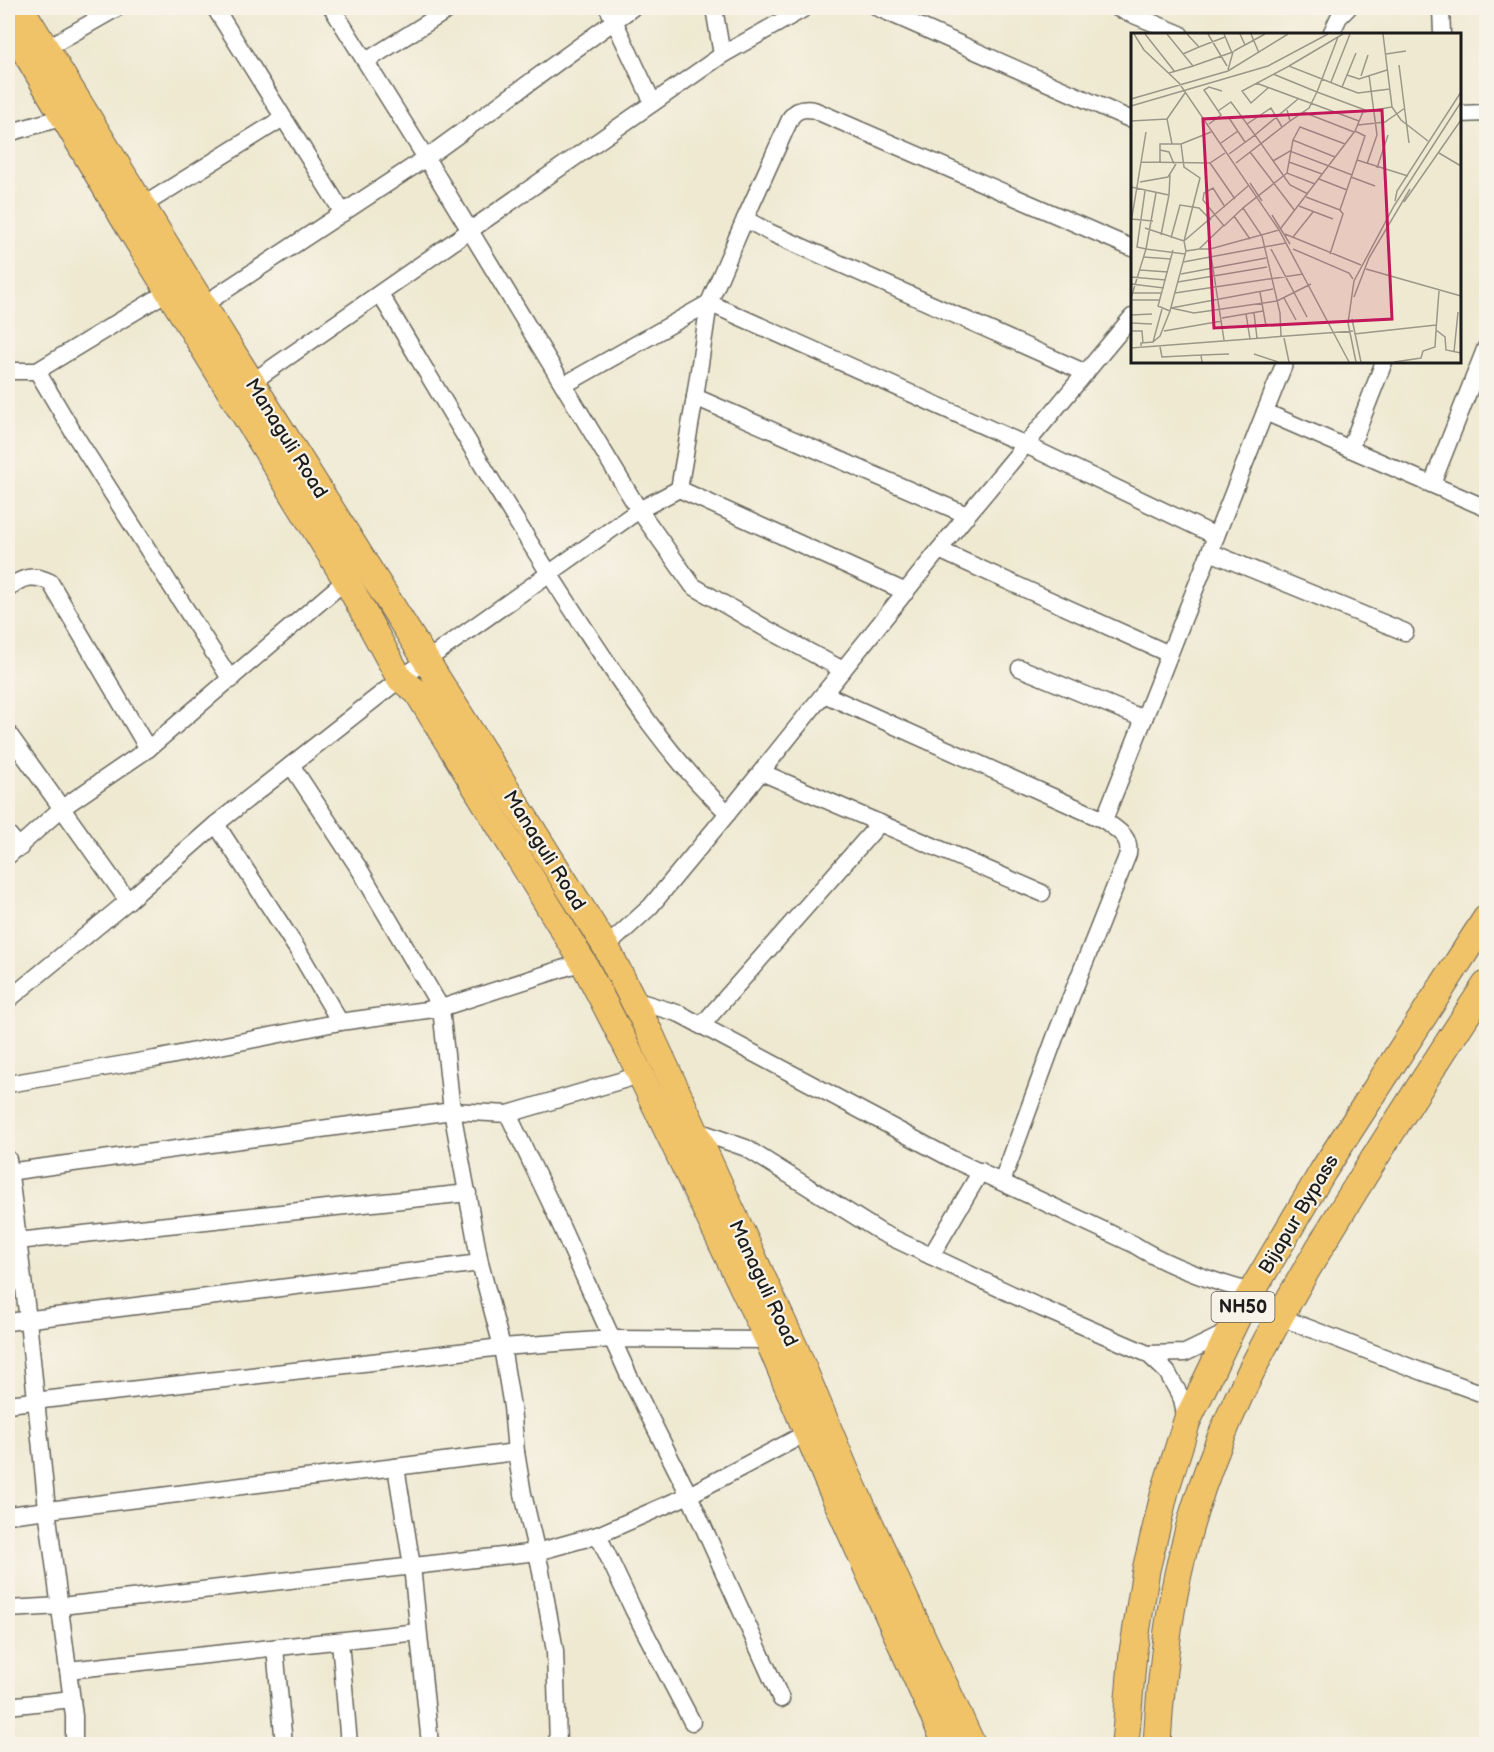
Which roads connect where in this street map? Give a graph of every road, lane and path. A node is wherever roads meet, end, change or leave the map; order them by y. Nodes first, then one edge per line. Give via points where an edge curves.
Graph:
1 (21, 8) edge
2 (117, 8) edge
3 (214, 8) edge
4 (332, 8) edge
5 (451, 8) edge
6 (632, 8) edge
7 (714, 8) edge
8 (805, 8) edge
9 (878, 8) edge
10 (1117, 8) edge
11 (1348, 8) edge
12 (1441, 8) edge
13 (611, 13) edge
14 (8, 23) edge
15 (1178, 33) edge
16 (1331, 33) edge
17 (1442, 33) edge
18 (45, 49) junction
19 (722, 55) junction
20 (366, 61) junction
21 (653, 103) junction
22 (1486, 113) edge
23 (1461, 114) edge
24 (64, 117) junction
25 (283, 118) junction
26 (1131, 120) edge
27 (8, 133) edge
28 (426, 158) junction
29 (141, 206) junction
30 (343, 213) junction
31 (744, 219) junction
32 (470, 231) junction
33 (1131, 248) edge
34 (169, 291) junction
35 (380, 294) junction
36 (709, 303) junction
37 (203, 305) junction
38 (1131, 318) edge
39 (1486, 347) edge
40 (1285, 363) edge
41 (1384, 363) edge
42 (8, 371) edge
43 (37, 371) junction
44 (1086, 373) junction
45 (252, 382) junction
46 (564, 385) junction
47 (695, 397) junction
48 (1265, 412) junction
49 (1026, 445) junction
50 (1350, 449) junction
51 (1432, 484) junction
52 (679, 489) junction
53 (1486, 508) edge
54 (639, 510) junction
55 (967, 515) junction
56 (1213, 544) junction
57 (939, 550) junction
58 (549, 575) junction
59 (346, 580) junction
60 (8, 589) edge
61 (906, 592) junction
62 (1406, 632) dead end
63 (1169, 654) junction
64 (426, 661) junction
65 (1020, 668) dead end
66 (843, 670) junction
67 (400, 679) junction
68 (231, 680) junction
69 (824, 694) junction
70 (1144, 719) junction
71 (8, 733) edge
72 (148, 749) junction
73 (291, 765) junction
74 (761, 772) junction
75 (62, 808) junction
76 (728, 813) junction
77 (1104, 820) junction
78 (880, 823) junction
79 (216, 824) junction
80 (8, 834) edge
81 (14, 852) edge
82 (1042, 893) dead end
83 (128, 901) junction
84 (1486, 919) edge
85 (606, 947) junction
86 (583, 962) junction
87 (1486, 985) edge
88 (8, 1000) edge
89 (634, 1000) junction
90 (441, 1008) junction
91 (340, 1022) junction
92 (701, 1026) junction
93 (640, 1075) junction
94 (8, 1084) edge
95 (452, 1111) junction
96 (508, 1114) junction
97 (692, 1129) junction
98 (8, 1168) edge
99 (981, 1171) junction
100 (1002, 1182) junction
101 (468, 1193) junction
102 (13, 1241) edge
103 (931, 1256) junction
104 (480, 1263) junction
105 (1252, 1292) junction
106 (1237, 1317) junction
107 (1280, 1317) junction
108 (28, 1320) junction
109 (8, 1322) edge
110 (612, 1339) junction
111 (768, 1340) junction
112 (502, 1347) junction
113 (1148, 1354) junction
114 (1486, 1395) edge
115 (36, 1400) junction
116 (8, 1404) edge
117 (1186, 1421) junction
118 (816, 1428) junction
119 (516, 1452) junction
120 (396, 1467) junction
121 (689, 1495) junction
122 (47, 1509) junction
123 (8, 1515) edge
124 (598, 1535) junction
125 (537, 1552) junction
126 (412, 1566) junction
127 (60, 1606) junction
128 (8, 1609) edge
129 (418, 1632) junction
130 (340, 1641) junction
131 (275, 1648) junction
132 (68, 1670) junction
133 (72, 1699) junction
134 (781, 1700) dead end
135 (8, 1707) edge
136 (692, 1722) dead end
137 (1123, 1741) edge
138 (74, 1744) edge
139 (284, 1744) edge
140 (349, 1744) edge
141 (430, 1744) edge
142 (558, 1744) edge
143 (946, 1744) edge
144 (972, 1744) edge
145 (1157, 1744) edge

1 - 18 main road, Managuli Road
2 - 18 street
3 - 25 street
4 - 20 street
5 - 20 street
6 - 13 street
7 - 19 street
8 - 19 street
9 - 26 street
10 - 15 street
11 - 16 street
12 - 17 street
13 - 21 street
13 - 28 street
14 - 24 main road, Managuli Road
18 - 29 main road, Managuli Road
19 - 21 street
20 - 28 street
21 - 32 street
22 - 23 street
24 - 27 street
24 - 34 main road, Managuli Road
25 - 29 street
25 - 30 street
28 - 30 street
28 - 32 street
29 - 37 main road, Managuli Road
30 - 37 street
31 - 33 street via 791,117 805,108
31 - 36 street
31 - 44 street
32 - 35 street
32 - 46 street
34 - 43 street
34 - 59 main road, Managuli Road
35 - 45 street
35 - 58 street
36 - 46 street
36 - 47 street
36 - 49 street
37 - 45 main road, Managuli Road
38 - 44 street
39 - 51 street
40 - 48 street
41 - 50 street
42 - 43 street
43 - 68 street
44 - 49 street
45 - 64 main road, Managuli Road
46 - 54 street
47 - 52 street
47 - 55 street
48 - 50 street
48 - 56 street
49 - 55 street
49 - 56 street
50 - 51 street
51 - 53 street
52 - 54 street
52 - 61 street
54 - 58 street
54 - 66 street via 693,586
55 - 57 street
56 - 62 street
56 - 63 street
57 - 61 street
57 - 63 street
58 - 64 street
58 - 76 street via 622,686 699,787
59 - 67 main road, Managuli Road
59 - 68 street
60 - 72 street via 31,576 50,582
61 - 66 street
63 - 70 street
64 - 67 street
64 - 85 main road, Managuli Road
65 - 70 street
66 - 69 street
67 - 73 street
67 - 86 main road, Managuli Road via 417,692
68 - 72 street
69 - 74 street
69 - 77 street
70 - 77 street
71 - 75 street
72 - 75 street
73 - 79 street
73 - 90 street via 360,870
74 - 76 street
74 - 78 street
75 - 81 street
75 - 83 street
76 - 85 street via 650,907
77 - 100 street via 1125,836 1128,854
78 - 82 street
78 - 92 street
79 - 83 street
79 - 91 street
80 - 81 street
83 - 88 street
84 - 105 highway, Bijapur Bypass / NH50 via 1323,1171
85 - 89 main road, Managuli Road
86 - 90 street
86 - 93 main road, Managuli Road
87 - 107 highway, Bijapur Bypass / NH50 via 1325,1238
89 - 92 street via 680,1014
89 - 97 main road, Managuli Road
90 - 91 street
90 - 95 street
91 - 94 street
92 - 99 street
93 - 96 street
93 - 111 main road, Managuli Road
95 - 96 street
95 - 98 street
95 - 101 street
96 - 110 street
97 - 103 street via 746,1148 882,1233
97 - 118 main road, Managuli Road via 795,1348
98 - 102 street
99 - 100 street
99 - 103 street
100 - 105 street via 1147,1253 1205,1278
101 - 102 street
101 - 104 street
102 - 108 street
103 - 113 street
104 - 108 street
104 - 112 street
105 - 106 highway, Bijapur Bypass / NH50
106 - 113 street via 1220,1336 1185,1353
106 - 117 highway, Bijapur Bypass / NH50
107 - 114 street
107 - 145 highway, Bijapur Bypass / NH50 via 1211,1463 1189,1528 1172,1601
108 - 109 street
108 - 115 street
110 - 111 street
110 - 112 street
110 - 121 street
111 - 118 main road, Managuli Road
112 - 115 street
112 - 119 street
113 - 117 street via 1167,1372 1182,1399
115 - 116 street
115 - 122 street
117 - 137 highway, Bijapur Bypass / NH50 via 1146,1570
118 - 121 street
118 - 143 main road, Managuli Road
118 - 144 main road, Managuli Road
119 - 120 street
119 - 125 street
120 - 122 street
120 - 126 street
121 - 124 street
121 - 134 street
122 - 123 street
122 - 127 street
124 - 125 street
124 - 136 street
125 - 126 street
125 - 142 street via 555,1651
126 - 127 street
126 - 129 street
127 - 128 street
127 - 132 street
129 - 130 street
129 - 141 street
130 - 131 street
130 - 140 street
131 - 132 street
131 - 139 street
132 - 133 street
133 - 135 street
133 - 138 street

